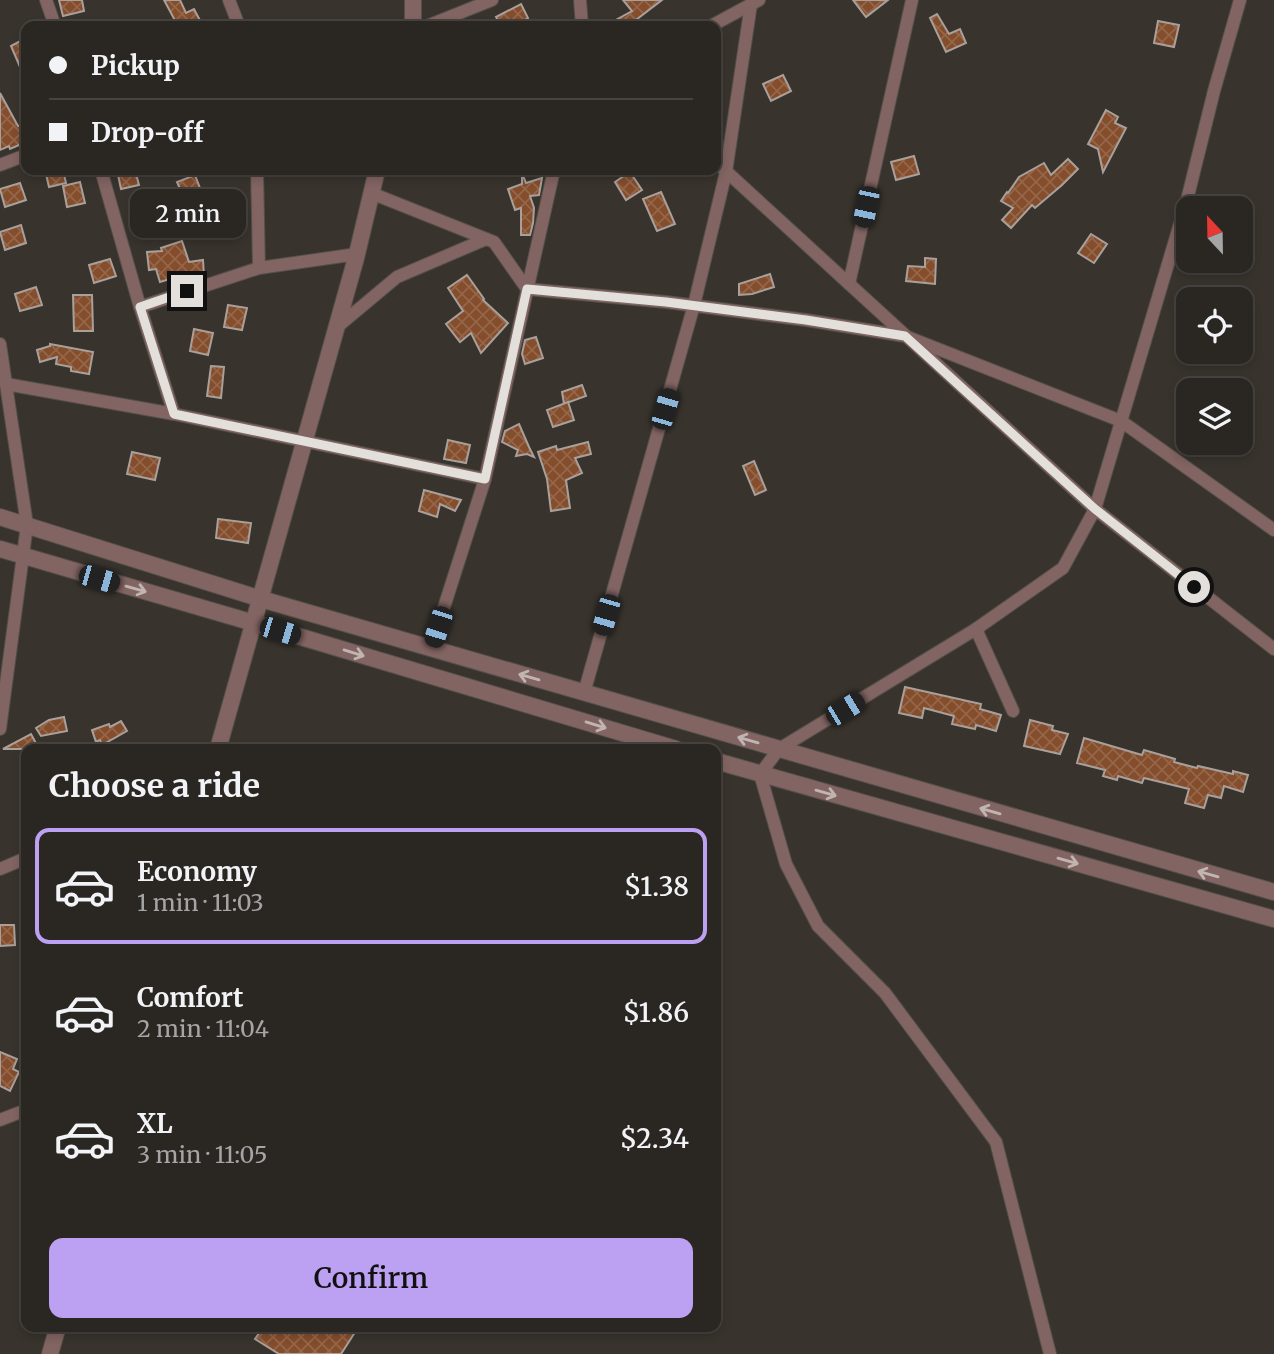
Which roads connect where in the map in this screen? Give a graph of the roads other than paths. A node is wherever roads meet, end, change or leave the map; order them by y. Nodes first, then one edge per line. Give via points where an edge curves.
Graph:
1 (46, 0) edge
2 (229, 0) edge
3 (413, 0) edge
4 (492, 0) edge
5 (580, 0) edge
6 (912, 0) edge
7 (1240, 0) edge
8 (755, 2) edge
9 (53, 21) edge
10 (237, 21) edge
11 (412, 21) edge
12 (440, 21) edge
13 (582, 21) edge
14 (720, 21) edge
15 (21, 157) edge
16 (0, 165) edge
17 (721, 167) edge
18 (726, 172) junction
19 (102, 175) edge
20 (257, 175) edge
21 (376, 175) edge
22 (553, 175) edge
23 (371, 192) junction
24 (486, 239) junction
25 (356, 254) junction
26 (258, 268) junction
27 (849, 284) junction
28 (527, 289) junction
29 (694, 305) junction
30 (140, 307) junction
31 (336, 328) junction
32 (905, 336) junction
33 (0, 344) edge
34 (6, 384) junction
35 (174, 414) junction
36 (1121, 421) junction
37 (305, 442) junction
38 (485, 479) junction
39 (1095, 509) junction
40 (0, 517) edge
41 (27, 525) junction
42 (1274, 530) edge
43 (0, 549) edge
44 (22, 556) junction
45 (261, 599) junction
46 (254, 623) junction
47 (976, 629) junction
48 (431, 648) junction
49 (1274, 649) edge
50 (584, 693) junction
51 (1013, 711) dead end
52 (0, 729) edge
53 (219, 744) edge
54 (659, 744) edge
55 (779, 749) junction
56 (721, 762) edge
57 (760, 774) junction
58 (1132, 852) junction
59 (21, 860) edge
60 (0, 869) edge
61 (1124, 877) junction
62 (1274, 892) edge
63 (1274, 919) edge
64 (21, 1112) edge
65 (0, 1120) edge
66 (56, 1332) edge
67 (50, 1354) edge
68 (1050, 1354) edge

1 - 9 street
2 - 10 street
3 - 11 street
4 - 12 street
5 - 13 street
6 - 27 street
7 - 36 street
8 - 14 street
8 - 18 street
15 - 16 street
17 - 18 street
18 - 27 street
18 - 29 street
19 - 30 street
20 - 26 street
21 - 23 street
22 - 28 street
23 - 24 street
23 - 25 street
24 - 28 street via 494,243
24 - 31 street via 397,277
25 - 26 street
25 - 31 street
26 - 30 street
27 - 32 street
28 - 29 street
28 - 38 street
29 - 32 street
29 - 50 street
30 - 35 street
31 - 37 street
32 - 36 street
32 - 39 street
33 - 34 street
34 - 35 street
34 - 41 street
35 - 37 street
36 - 39 street
36 - 42 street
37 - 38 street
37 - 45 street
38 - 48 street
39 - 47 street via 1063,568
39 - 49 street
40 - 41 street
41 - 44 street
41 - 45 street
43 - 44 street
44 -> 46 street
44 - 52 street
45 - 46 street
45 - 48 street
46 - 53 street
46 -> 54 street
47 - 51 street
47 - 55 street
50 -> 48 street
55 -> 50 street
55 - 57 street
58 -> 55 street
56 - 57 street
57 -> 61 street
57 - 68 street via 786,864 818,926 885,993 996,1142
58 - 61 street
62 -> 58 street
59 - 60 street
61 - 63 street
64 - 65 street
66 - 67 street

